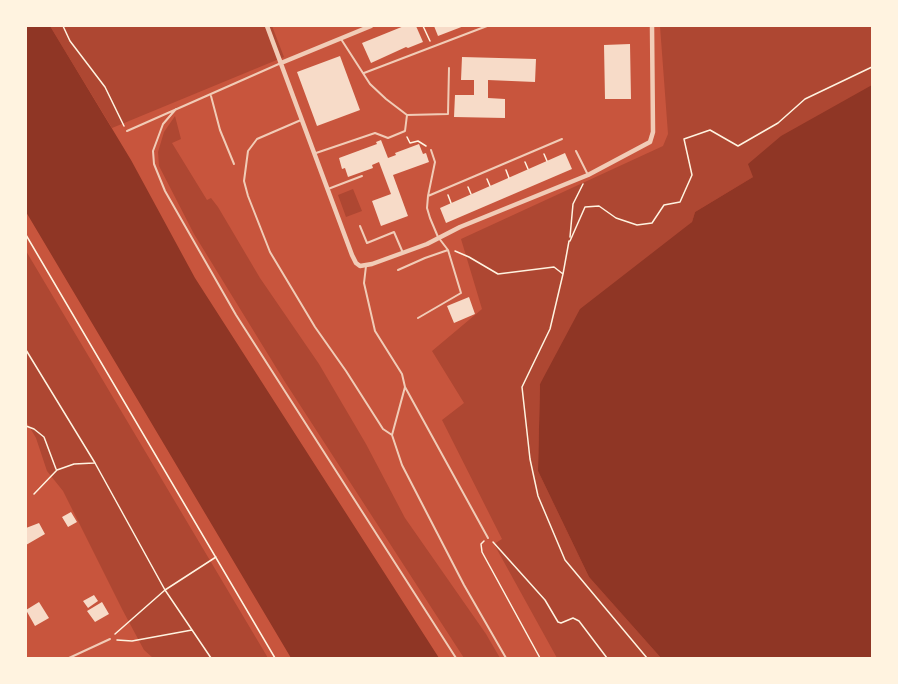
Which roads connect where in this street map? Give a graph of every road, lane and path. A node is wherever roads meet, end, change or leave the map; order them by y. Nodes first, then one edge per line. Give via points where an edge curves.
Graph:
1 (63, 26) edge
2 (267, 26) edge
3 (371, 26) edge
4 (423, 26) edge
5 (487, 26) edge
6 (652, 26) edge
7 (361, 27) edge
8 (340, 39) junction
9 (432, 47) junction
10 (280, 63) junction
11 (873, 67) edge
12 (449, 68) dead end
13 (363, 73) junction
14 (211, 95) junction
15 (176, 109) junction
16 (407, 115) junction
17 (301, 120) junction
18 (127, 131) joint
19 (405, 131) junction
20 (562, 139) dead end
21 (541, 148) junction
22 (431, 150) joint
23 (576, 151) dead end
24 (314, 154) junction
25 (522, 156) junction
26 (547, 161) dead end
27 (234, 164) dead end
28 (503, 164) junction
29 (528, 170) dead end
30 (484, 172) junction
31 (588, 175) junction
32 (362, 176) dead end
33 (509, 178) dead end
34 (465, 180) junction
35 (490, 186) dead end
36 (446, 189) junction
37 (327, 190) junction
38 (471, 194) dead end
39 (428, 196) junction
40 (451, 203) dead end
41 (360, 226) dead end
42 (26, 234) edge
43 (438, 237) junction
44 (570, 241) junction
45 (448, 250) junction
46 (403, 253) junction
47 (366, 266) junction
48 (398, 270) dead end
49 (563, 274) junction
50 (417, 318) dead end
51 (26, 350) edge
52 (405, 387) junction
53 (26, 426) edge
54 (392, 435) junction
55 (95, 463) junction
56 (57, 470) junction
57 (34, 494) dead end
58 (488, 538) junction
59 (216, 557) junction
60 (165, 590) junction
61 (192, 630) junction
62 (110, 639) junction
63 (69, 658) edge
64 (212, 658) edge
65 (275, 658) edge
66 (456, 658) edge
67 (506, 658) edge
68 (540, 658) edge
69 (607, 658) edge
70 (647, 658) edge

1 - 18 path via 105,87
2 - 10 street
3 - 7 street
4 - 9 path
5 - 9 lane
6 - 31 street via 650,142
7 - 8 street
8 - 10 street
8 - 13 lane
9 - 13 lane
10 - 14 lane
10 - 17 street
11 - 44 path via 805,99 778,123 738,146 710,130 684,139 692,175 680,202 664,205 652,223 637,225 616,218 599,206 585,207
12 - 16 lane via 448,114
13 - 16 lane via 370,84
14 - 15 lane
14 - 27 lane
15 - 18 lane
15 - 66 lane via 162,124 153,151 153,164 165,191 236,315
16 - 19 lane
17 - 24 street
17 - 54 lane via 257,140 248,151 244,181 248,196 270,252 315,327 383,429
19 - 22 path via 410,144 418,141
19 - 24 lane via 388,138 375,133
20 - 21 lane
21 - 25 lane
21 - 26 path
22 - 39 lane via 435,162
23 - 31 lane
24 - 37 street
25 - 28 lane
25 - 29 path
28 - 30 lane
28 - 33 path
30 - 34 lane
30 - 35 path
31 - 43 street
31 - 44 path via 573,204
32 - 37 lane
34 - 36 lane
34 - 38 path
36 - 39 lane
36 - 40 path
37 - 47 street via 356,263
39 - 43 lane
41 - 46 lane via 367,243 394,232
42 - 59 path
43 - 45 lane
43 - 46 street
44 - 49 path
45 - 48 lane
45 - 49 path via 498,274 554,267
45 - 50 lane via 461,293
46 - 47 street
47 - 52 lane via 364,283 375,331 402,374
49 - 70 path via 550,329 522,387 538,496 565,560
51 - 55 path
52 - 54 lane
52 - 58 lane
53 - 56 path via 44,437
54 - 67 lane via 402,465 453,565
55 - 56 path
55 - 60 path
56 - 57 path
58 - 68 path via 481,544 482,552
58 - 69 path via 545,600 558,622 573,618 579,621
59 - 60 path
59 - 65 path
60 - 61 path
60 - 62 path
61 - 62 path via 132,641
61 - 64 path
62 - 63 lane

